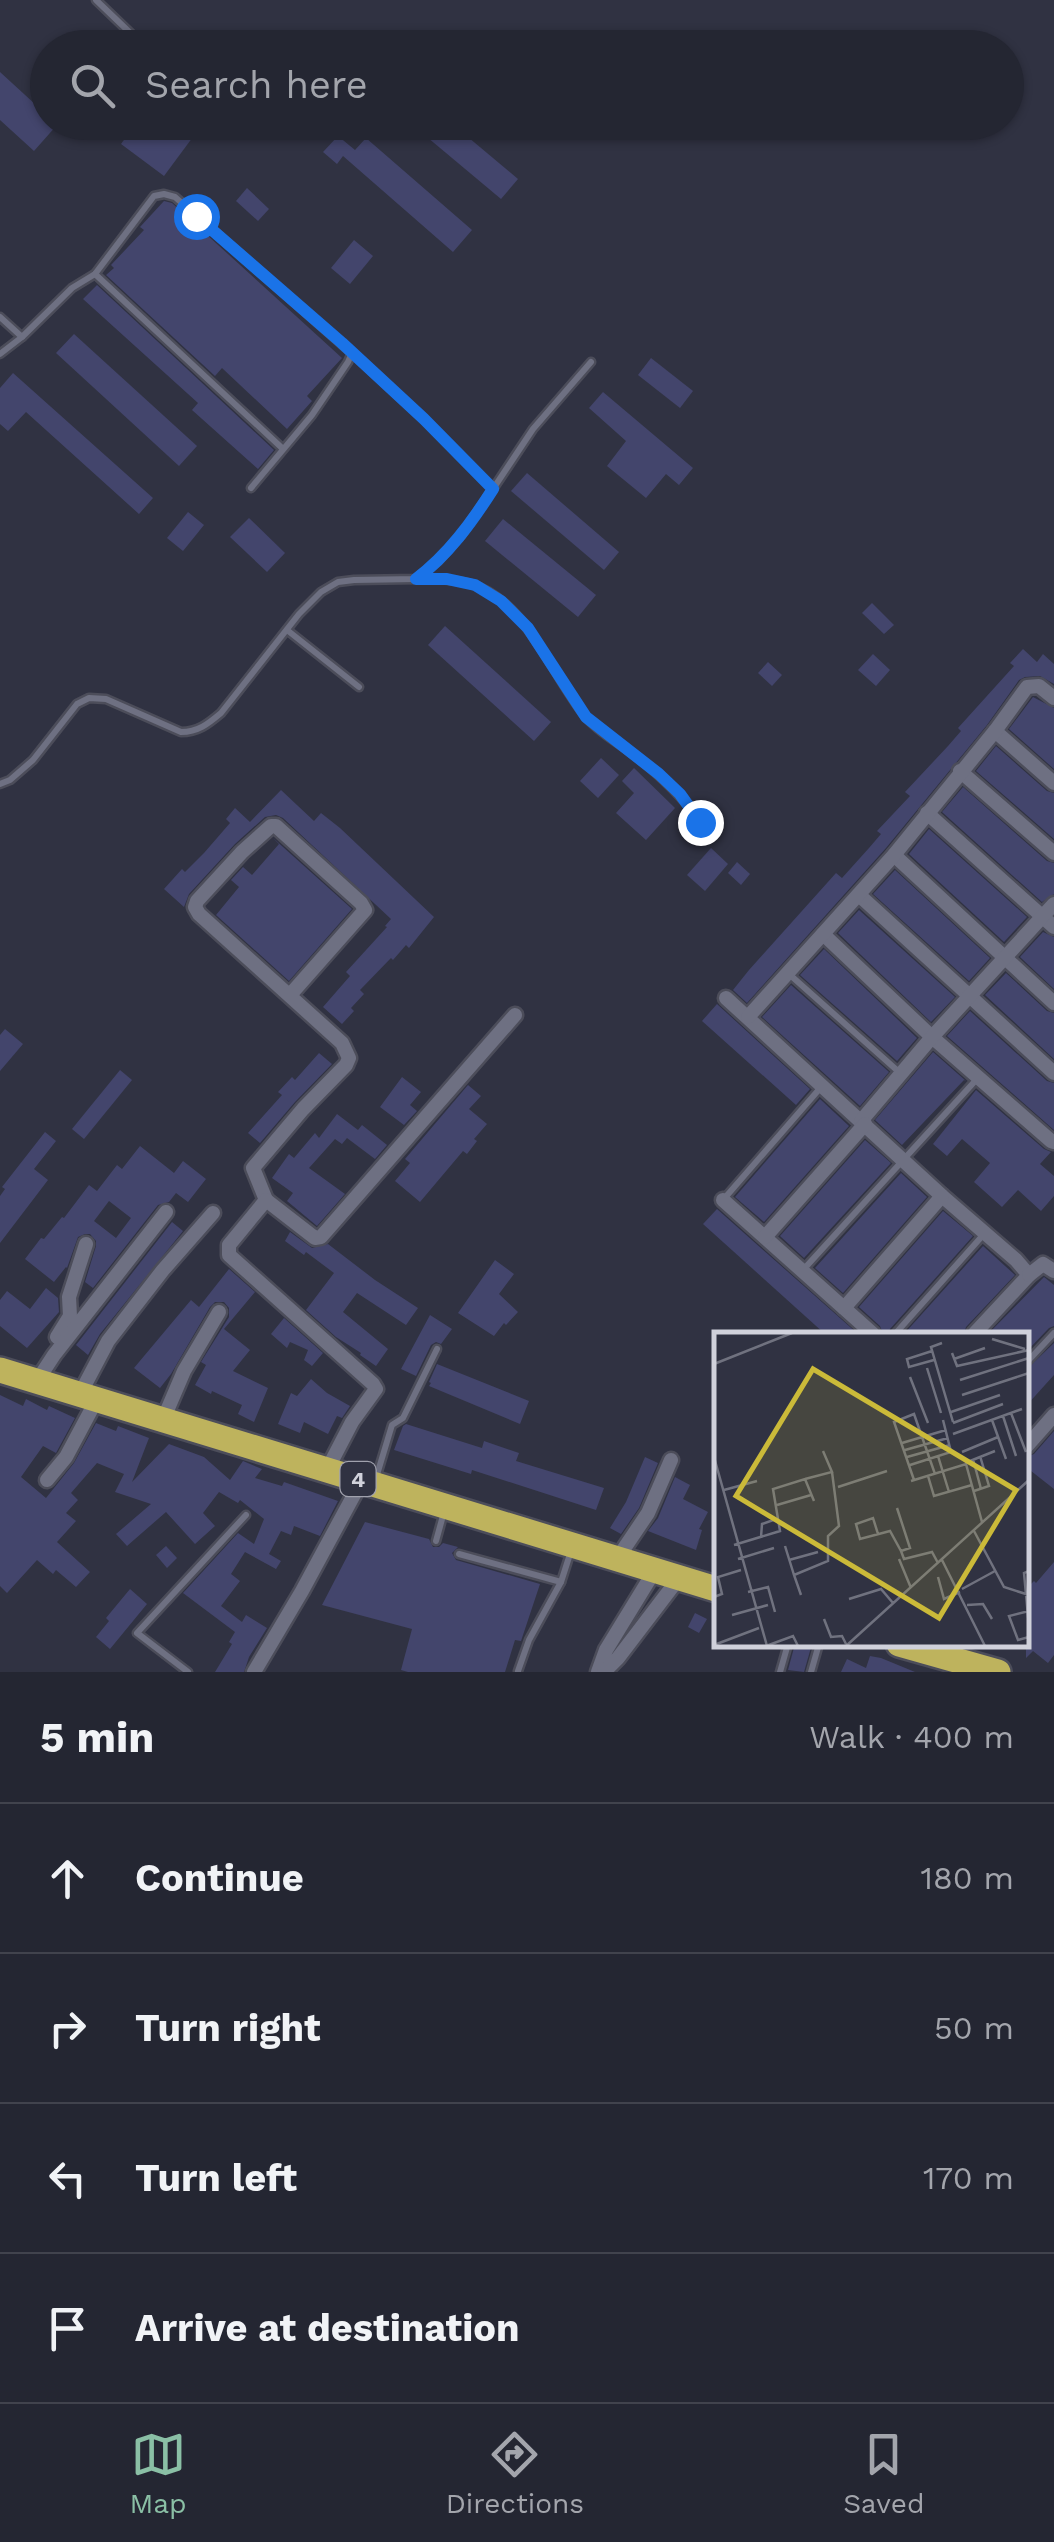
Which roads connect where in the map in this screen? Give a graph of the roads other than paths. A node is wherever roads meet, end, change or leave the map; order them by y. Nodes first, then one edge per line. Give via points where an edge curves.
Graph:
1 (96, 0) edge
2 (127, 30) edge
3 (95, 274) junction
4 (0, 317) edge
5 (22, 338) junction
6 (352, 353) junction
7 (0, 354) edge
8 (591, 362) dead end
9 (282, 448) junction
10 (251, 488) dead end
11 (493, 489) junction
12 (416, 579) junction
13 (288, 630) junction
14 (359, 687) dead end
15 (1054, 698) edge
16 (995, 730) junction
17 (960, 770) junction
18 (1054, 782) edge
19 (0, 784) edge
20 (927, 813) junction
21 (700, 822) dead end
22 (1054, 853) edge
23 (894, 855) junction
24 (859, 896) junction
25 (1054, 904) edge
26 (1048, 922) edge
27 (823, 934) junction
28 (1005, 958) junction
29 (788, 973) junction
30 (290, 995) junction
31 (968, 997) junction
32 (726, 998) dead end
33 (1054, 1002) edge
34 (515, 1014) dead end
35 (748, 1017) junction
36 (932, 1036) junction
37 (900, 1073) junction
38 (1054, 1073) edge
39 (978, 1078) junction
40 (823, 1086) junction
41 (863, 1122) junction
42 (1054, 1142) edge
43 (904, 1160) junction
44 (942, 1196) junction
45 (266, 1200) junction
46 (723, 1200) joint
47 (166, 1212) dead end
48 (213, 1214) dead end
49 (985, 1233) junction
50 (765, 1238) junction
51 (86, 1244) dead end
52 (802, 1271) junction
53 (1054, 1271) edge
54 (1029, 1275) junction
55 (844, 1308) junction
56 (218, 1312) dead end
57 (872, 1332) edge
58 (897, 1332) edge
59 (976, 1332) edge
60 (1054, 1333) edge
61 (436, 1348) dead end
62 (1029, 1359) edge
63 (0, 1370) edge
64 (32, 1380) junction
65 (89, 1397) junction
66 (1054, 1416) edge
67 (163, 1420) junction
68 (1029, 1444) edge
69 (671, 1460) dead end
70 (326, 1470) junction
71 (47, 1480) dead end
72 (368, 1482) junction
73 (446, 1506) junction
74 (246, 1515) dead end
75 (436, 1541) dead end
76 (573, 1545) junction
77 (459, 1554) dead end
78 (617, 1559) junction
79 (667, 1574) junction
80 (561, 1582) junction
81 (714, 1588) edge
82 (787, 1647) edge
83 (818, 1647) edge
84 (910, 1647) edge
85 (518, 1671) edge
86 (188, 1672) edge
87 (254, 1672) edge
88 (601, 1672) edge
89 (780, 1672) edge
90 (811, 1672) edge
91 (998, 1672) edge

1 - 2 lane
3 - 5 lane
3 - 6 lane via 154,196 175,197
3 - 9 lane
4 - 5 lane
5 - 7 lane
6 - 9 lane
6 - 11 lane
8 - 11 lane
9 - 10 lane
11 - 12 lane via 462,534
12 - 13 lane via 338,582
12 - 21 lane via 475,585 501,601 528,628 586,717 670,784
13 - 14 lane
13 - 19 lane via 206,725 181,732 89,698 33,760
15 - 16 street via 1039,686 1028,687
16 - 17 street
16 - 18 street
17 - 20 street
17 - 22 street
20 - 23 street
20 - 26 street
23 - 24 street
23 - 28 street
24 - 27 street
24 - 31 street
25 - 26 street
26 - 28 street
27 - 29 street
27 - 36 street
28 - 31 street
28 - 33 street
29 - 35 street
29 - 37 lane
30 - 30 street via 195,907 271,826 365,910
30 - 45 street via 342,1043 349,1058 253,1168
31 - 36 street
31 - 38 street
32 - 35 street
34 - 45 street via 320,1237
35 - 40 street
36 - 37 street
36 - 39 street
37 - 41 street
39 - 42 street
39 - 43 lane
40 - 41 street
40 - 46 lane
41 - 43 street
41 - 50 street
43 - 44 street
43 - 52 lane
44 - 49 street
44 - 55 street
45 - 70 street via 228,1255 376,1389
46 - 50 street
47 - 64 street
48 - 65 street via 108,1341
49 - 54 street
49 - 58 lane
50 - 52 street
51 - 64 street via 70,1316
52 - 55 street
53 - 54 street via 1043,1264
54 - 59 street
55 - 57 street
56 - 67 street
60 - 62 lane
61 - 72 lane
63 - 64 highway, 4
64 - 65 highway, 4
65 - 67 highway, 4
65 - 71 street via 66,1457
66 - 68 street
67 - 70 highway, 4
69 - 78 street via 648,1513
70 - 72 highway, 4
72 - 73 highway, 4
72 - 87 street
73 - 75 lane
73 - 76 highway, 4
74 - 86 lane via 137,1633
76 - 78 highway, 4
76 - 80 lane
77 - 80 lane
78 - 79 highway, 4
79 - 81 highway, 4
79 - 88 street via 618,1658
79 - 88 street via 606,1650
80 - 85 lane
82 - 89 lane
83 - 90 lane
84 - 91 highway

